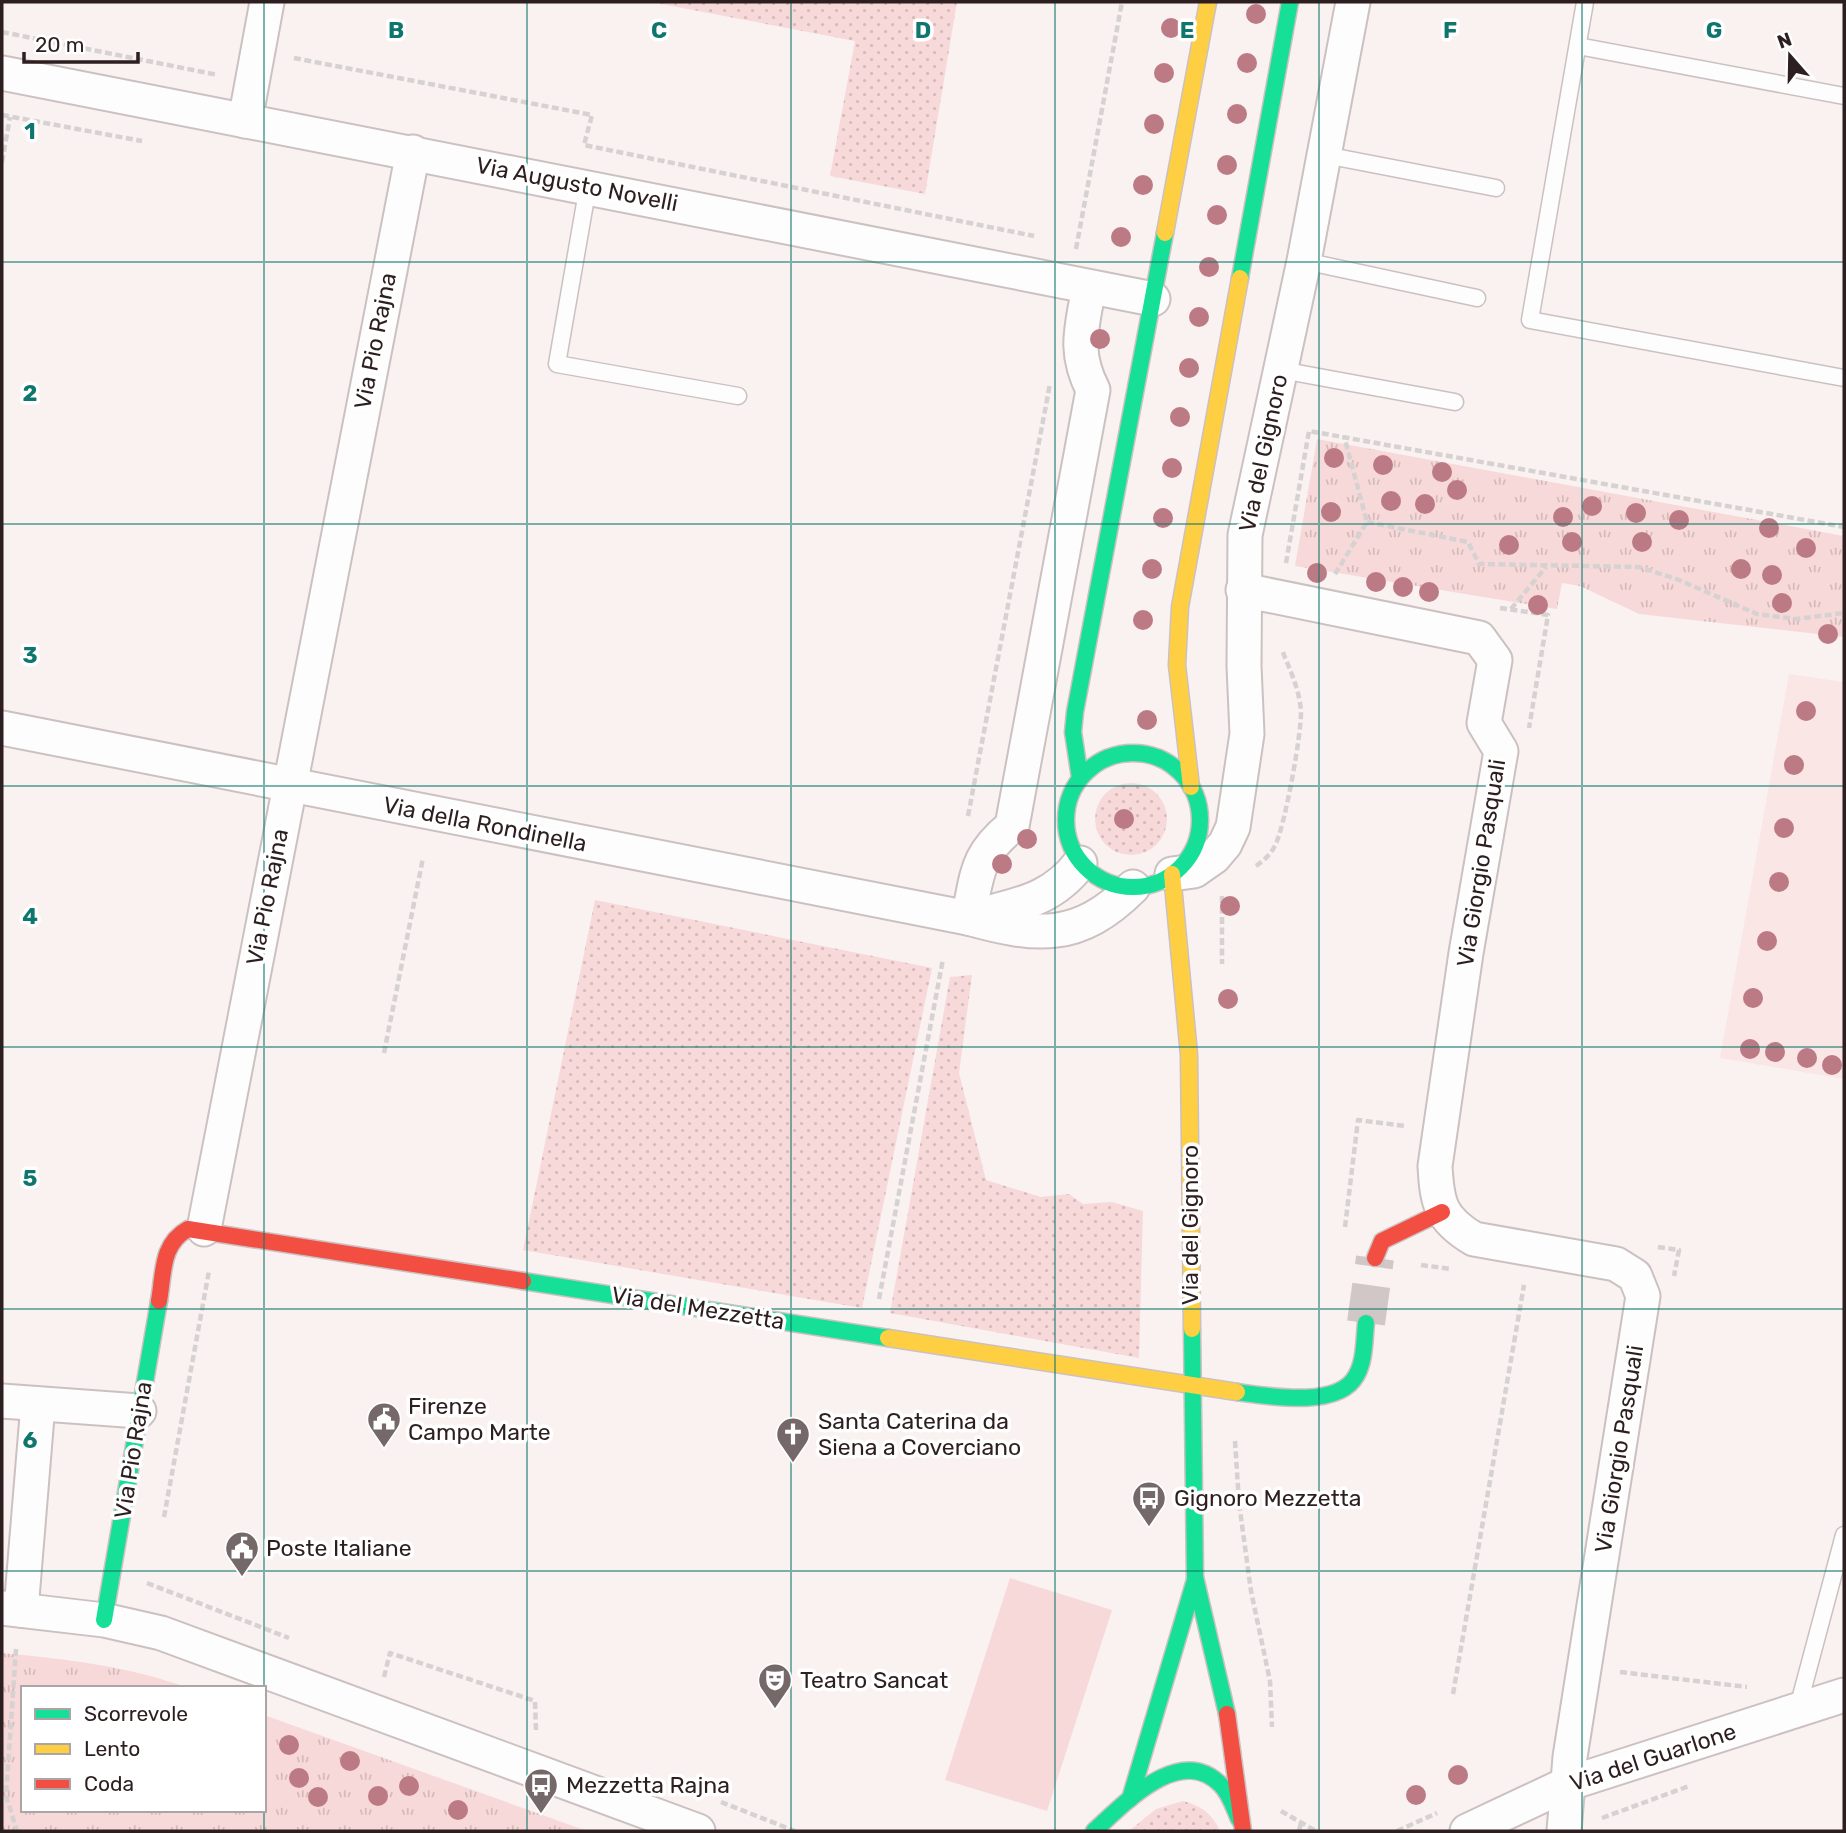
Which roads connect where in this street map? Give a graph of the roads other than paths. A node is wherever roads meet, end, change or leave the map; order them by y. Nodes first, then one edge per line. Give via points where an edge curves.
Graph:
1 (267, 2) edge
2 (1208, 2) edge
3 (1290, 2) edge
4 (1353, 2) edge
5 (1585, 2) edge
6 (1578, 46) junction
7 (2, 74) edge
8 (1844, 96) edge
9 (245, 121) junction
10 (413, 152) junction
11 (1325, 155) junction
12 (588, 186) junction
13 (1496, 188) dead end
14 (1304, 261) junction
15 (1080, 285) junction
16 (1477, 298) dead end
17 (1153, 299) junction
18 (1281, 370) junction
19 (1844, 378) edge
20 (738, 396) dead end
21 (1455, 402) dead end
22 (1243, 590) junction
23 (2, 728) edge
24 (1080, 778) junction
25 (289, 786) junction
26 (1191, 787) junction
27 (1080, 863) junction
28 (1172, 874) junction
29 (1133, 887) junction
30 (968, 918) junction
31 (1442, 1212) junction
32 (208, 1244) junction
33 (1376, 1258) tunnel mouth
34 (1366, 1323) tunnel mouth
35 (1192, 1385) junction
36 (2, 1401) edge
37 (38, 1404) junction
38 (139, 1410) junction
39 (1844, 1535) edge
40 (1195, 1577) junction
41 (11, 1609) edge
42 (104, 1620) junction
43 (1844, 1695) edge
44 (1797, 1711) junction
45 (1567, 1784) junction
46 (1130, 1799) junction
47 (698, 1831) edge
48 (1094, 1831) edge
49 (1243, 1831) edge
50 (1467, 1831) edge
51 (1564, 1831) edge

1 - 9 street
2 - 17 main road
3 - 26 main road via 1180,607 1179,692
4 - 11 street, Via del Gignoro
5 - 6 lane
6 - 8 lane
6 - 19 lane via 1530,320
7 - 9 street, Via Augusto Novelli
9 - 10 street, Via Augusto Novelli
10 - 12 street, Via Augusto Novelli
10 - 25 street, Via Pio Rajna
11 - 13 lane
11 - 14 street, Via del Gignoro
12 - 15 street, Via Augusto Novelli
12 - 20 lane via 557,364
14 - 16 lane
14 - 18 street, Via del Gignoro
15 - 17 street, Via Augusto Novelli
15 - 30 street via 1079,346 1082,369 1093,390 1012,826 982,856
17 - 24 main road via 1075,712 1073,732
18 - 21 lane
18 - 22 street, Via del Gignoro via 1245,535
22 - 28 street, Via del Gignoro via 1247,734 1233,827 1214,857 1194,871
22 - 31 street, Via Giorgio Pasquali via 1479,638 1495,660 1483,723 1501,751 1435,1166
23 - 25 street, Via della Rondinella
24 - 26 main road via 1104,759 1136,752 1165,761
24 - 27 main road via 1065,818 1071,849
25 - 30 street, Via della Rondinella
25 - 32 street, Via Pio Rajna
26 - 28 main road via 1200,813 1198,837 1188,858
27 - 29 main road via 1109,883
27 - 30 street, Via della Rondinella via 1042,897
28 - 29 main road, Via del Gignoro
28 - 35 main road, Via del Gignoro via 1189,1055
29 - 30 street, Via della Rondinella via 1106,911 1059,932 1014,931
31 - 33 main road via 1382,1241
31 - 45 street, Via Giorgio Pasquali via 1455,1228 1474,1239 1616,1264 1634,1276 1643,1296
32 - 35 main road, Via del Mezzetta via 872,1335
32 - 38 main road, Via Pio Rajna via 182,1231 169,1245
34 - 35 main road via 1360,1368 1353,1381 1334,1394 1312,1399
35 - 40 main road, Via del Gignoro
36 - 37 street
37 - 38 street
37 - 41 street
38 - 42 main road, Via Pio Rajna
39 - 44 lane
40 - 46 main road, Via del Gignoro
40 - 49 main road, Via del Gignoro via 1231,1732
41 - 42 street
42 - 47 street via 161,1633
43 - 44 street, Via del Guarlone
44 - 45 street, Via del Guarlone
45 - 50 street, Via del Guarlone
45 - 51 street, Via Giorgio Pasquali
46 - 48 main road, Via del Gignoro
46 - 49 main road, Via del Gignoro via 1151,1781 1193,1771 1210,1776 1228,1795

